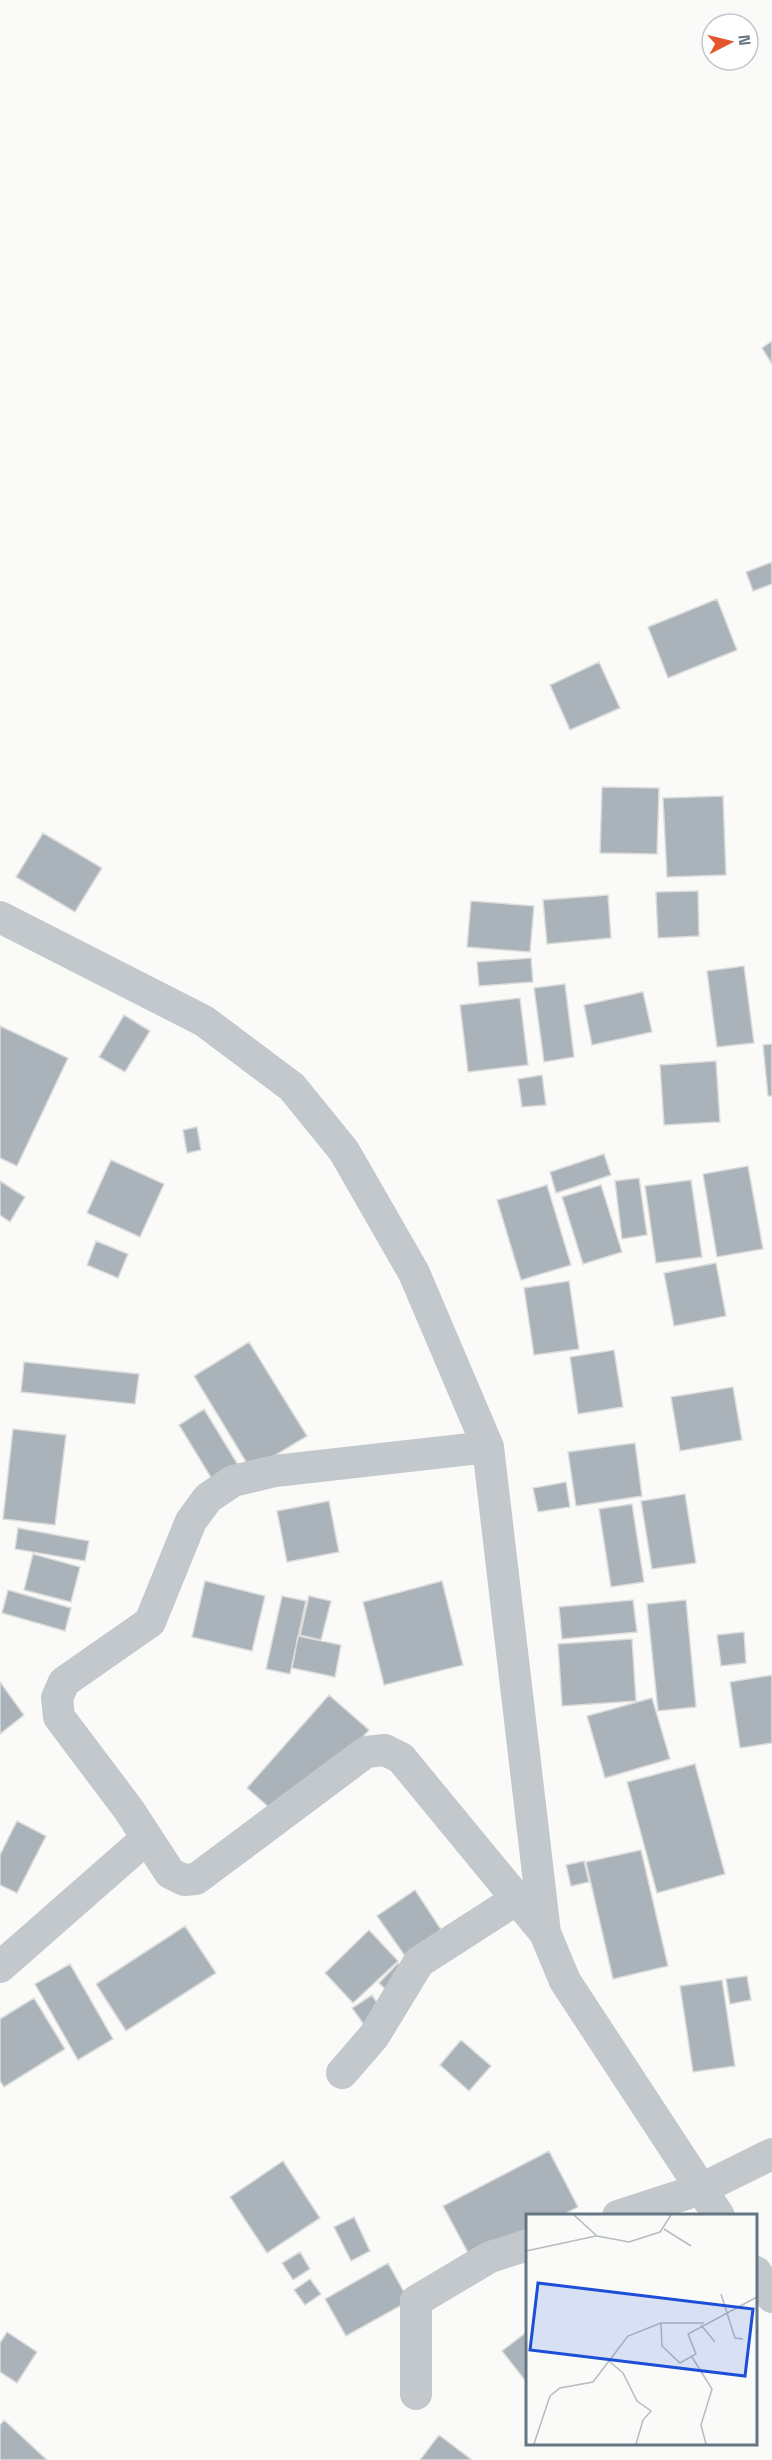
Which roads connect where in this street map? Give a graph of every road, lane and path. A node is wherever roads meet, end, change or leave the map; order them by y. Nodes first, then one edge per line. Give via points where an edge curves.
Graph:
1 (0, 917) edge
2 (488, 1447) junction
3 (147, 1838) junction
4 (517, 1899) junction
5 (545, 1933) junction
6 (0, 1967) edge
7 (342, 2073) dead end
8 (772, 2154) edge
9 (701, 2189) junction
10 (624, 2214) edge
11 (717, 2214) edge
12 (526, 2246) edge
13 (757, 2274) edge
14 (772, 2297) edge
15 (416, 2394) dead end

1 - 2 street via 204,1021 292,1087 344,1151 414,1273
2 - 3 street via 275,1471 232,1481 208,1498 190,1521 150,1622 64,1682 57,1698 59,1717 69,1733
2 - 5 street
3 - 4 street via 170,1873 184,1880 196,1879 366,1752 385,1750 401,1758
3 - 6 street
4 - 5 street
4 - 7 street via 419,1962 374,2036
5 - 9 street via 565,1981
8 - 9 street
9 - 10 street
9 - 11 street
12 - 15 street via 490,2257 416,2301
13 - 14 street

